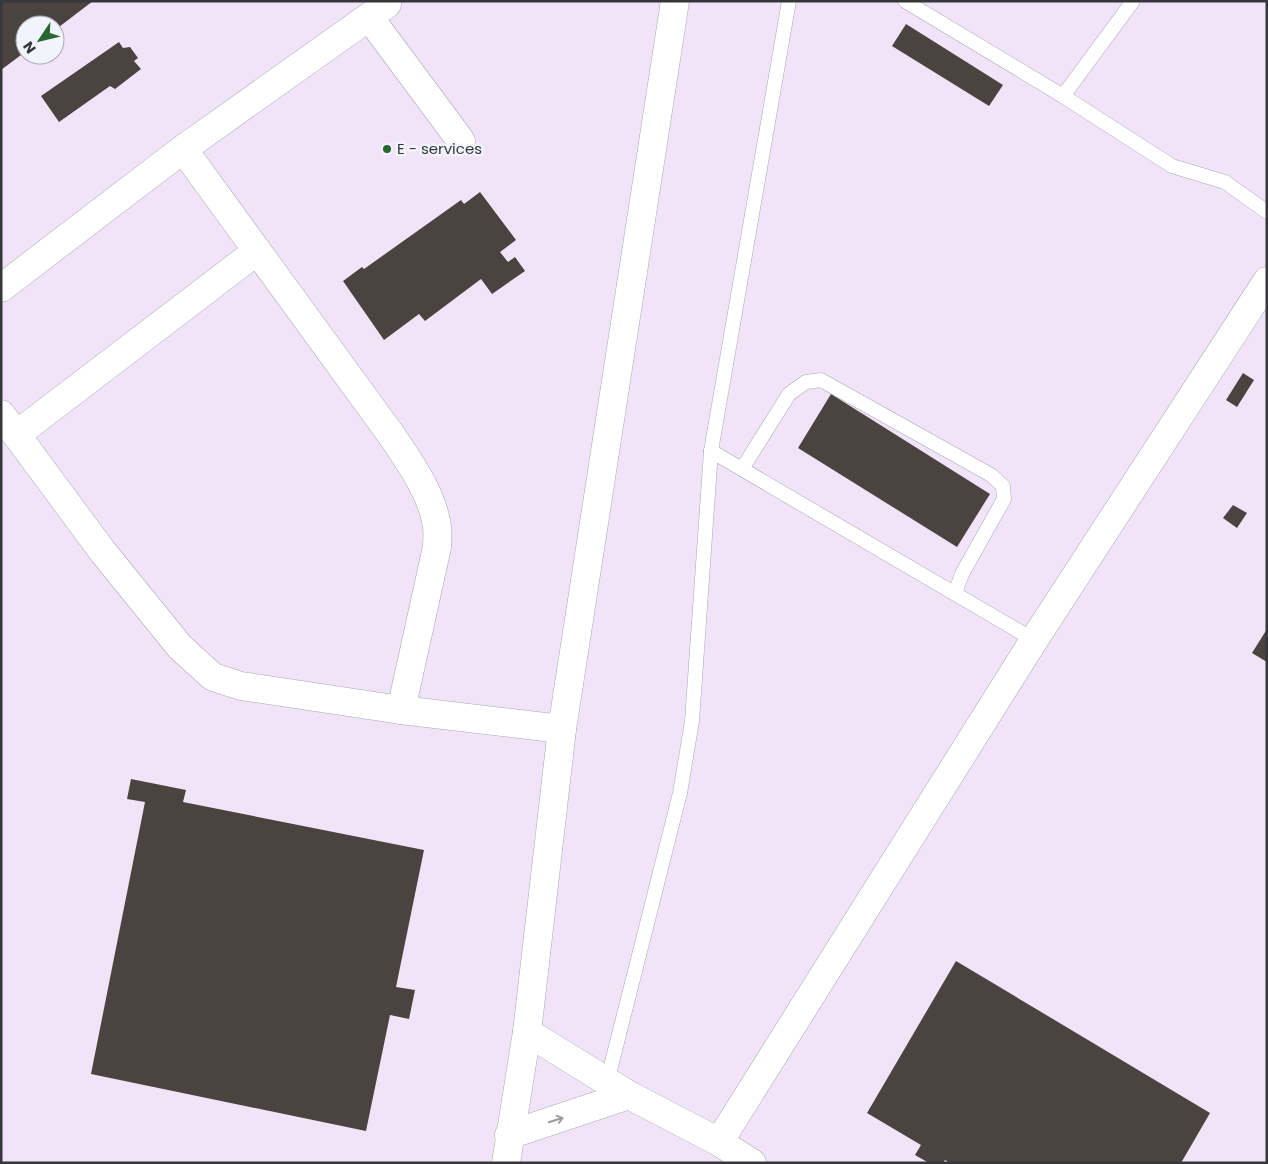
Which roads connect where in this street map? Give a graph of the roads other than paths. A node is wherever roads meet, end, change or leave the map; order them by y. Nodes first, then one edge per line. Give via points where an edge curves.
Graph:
1 (675, 1) edge
2 (789, 1) edge
3 (905, 1) edge
4 (1133, 1) edge
5 (1063, 96) junction
6 (461, 141) dead end
7 (183, 149) junction
8 (1267, 212) edge
9 (257, 251) junction
10 (1267, 281) edge
11 (1, 288) edge
12 (9, 425) edge
13 (711, 451) junction
14 (742, 469) junction
15 (955, 593) junction
16 (1034, 640) junction
17 (401, 710) junction
18 (562, 729) junction
19 (527, 1032) junction
20 (618, 1088) junction
21 (509, 1135) junction
22 (720, 1142) junction
23 (506, 1163) edge
24 (752, 1163) edge

1 - 18 street
2 - 13 lane
3 - 5 lane
4 - 5 lane
5 - 8 lane via 1172,166 1225,182
6 - 7 street via 378,11
7 - 9 street
7 - 11 street
9 - 12 street
9 - 17 street via 392,436 417,473 432,508 437,527 437,547
10 - 16 street
12 - 17 street via 103,552 174,640 213,677 241,686
13 - 14 lane
13 - 20 lane via 692,721
14 - 15 lane
14 - 15 lane via 790,394 806,382 821,380 991,475 1003,486 1004,499 962,574
15 - 16 lane
16 - 22 street
17 - 18 street
18 - 19 street
19 - 20 street
19 - 21 street
21 -> 20 street
20 - 22 street
21 - 23 street
22 - 24 street

